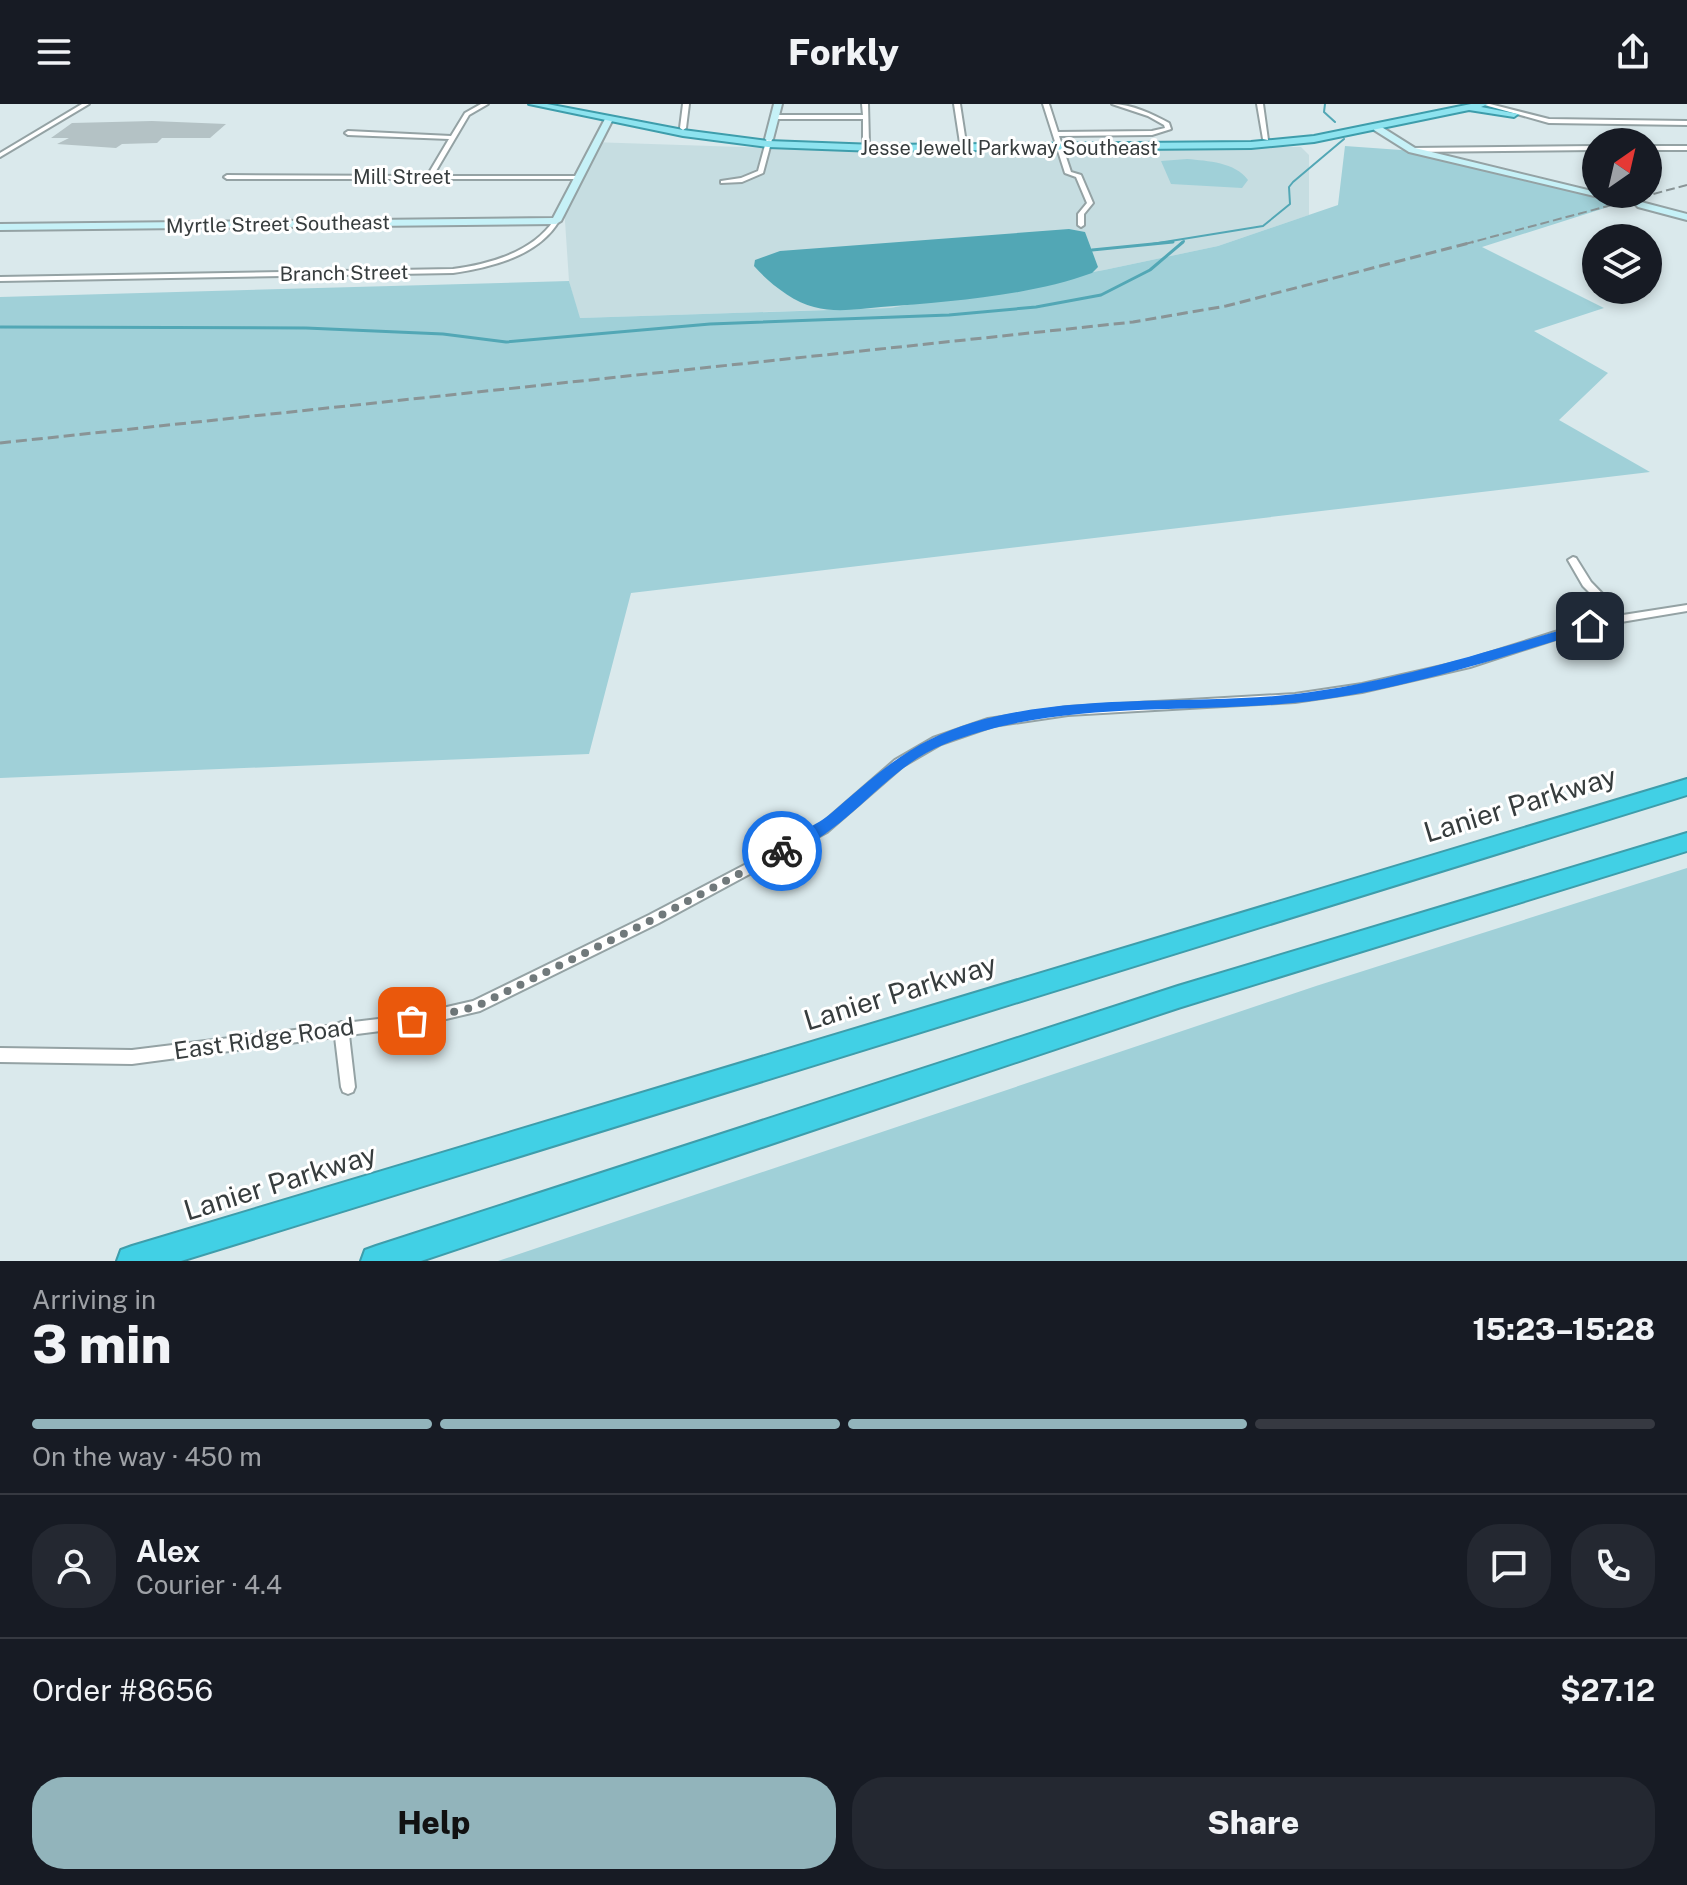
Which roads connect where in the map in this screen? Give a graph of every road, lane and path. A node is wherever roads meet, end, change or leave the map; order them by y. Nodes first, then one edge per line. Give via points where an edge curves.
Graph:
1 (86, 104) edge
2 (485, 104) edge
3 (533, 104) edge
4 (561, 104) edge
5 (686, 104) edge
6 (778, 104) edge
7 (865, 104) edge
8 (957, 104) edge
9 (1046, 104) edge
10 (1115, 104) edge
11 (1260, 104) edge
12 (1484, 104) edge
13 (1495, 104) edge
14 (1453, 106) edge
15 (1509, 109) edge
16 (775, 117) junction
17 (865, 117) junction
18 (609, 119) junction
19 (1687, 123) edge
20 (683, 128) junction
21 (1377, 128) junction
22 (348, 133) dead end
23 (1332, 136) junction
24 (453, 138) junction
25 (1266, 139) junction
26 (1393, 140) junction
27 (1059, 141) junction
28 (769, 142) junction
29 (866, 143) junction
30 (963, 143) junction
31 (1582, 148) edge
32 (1662, 148) edge
33 (1687, 148) edge
34 (1412, 150) junction
35 (0, 155) edge
36 (227, 177) dead end
37 (429, 177) junction
38 (578, 178) junction
39 (723, 182) dead end
40 (1582, 190) edge
41 (1652, 208) edge
42 (1687, 217) edge
43 (556, 221) junction
44 (1081, 225) dead end
45 (0, 227) edge
46 (0, 279) edge
47 (1573, 560) dead end
48 (1687, 608) edge
49 (1621, 619) junction
50 (1687, 787) edge
51 (1687, 842) edge
52 (341, 1028) junction
53 (0, 1055) edge
54 (348, 1087) dead end
55 (132, 1261) edge
56 (376, 1261) edge

1 - 35 street
2 - 24 street via 467,114
3 - 18 main road, Jesse Jewell Parkway Southeast
4 - 20 main road, Jesse Jewell Parkway Southeast
5 - 20 street
6 - 16 street
7 - 17 street
8 - 30 street
9 - 27 street
10 - 27 street via 1158,118 1168,129
11 - 25 street
12 - 14 main road, Jesse Jewell Parkway Southeast
12 - 15 street
13 - 15 street
14 - 15 main road
14 - 21 main road, Jesse Jewell Parkway Southeast
14 - 25 main road, Jesse Jewell Parkway Southeast
15 - 19 street via 1562,122
16 - 17 street
16 - 28 street
17 - 29 street
18 - 28 main road, Jesse Jewell Parkway Southeast
18 - 38 street, Branch Street
20 - 28 main road, Jesse Jewell Parkway Southeast
21 - 23 main road, Jesse Jewell Parkway Southeast
21 - 26 street
22 - 24 street
23 - 26 main road via 1366,133
23 - 27 main road, Jesse Jewell Parkway Southeast via 1216,147
24 - 37 street
25 - 27 main road, Jesse Jewell Parkway Southeast
26 - 34 street
27 - 28 main road, Jesse Jewell Parkway Southeast via 876,148
27 - 30 main road, Jesse Jewell Parkway Southeast
27 - 44 street via 1068,173 1079,176 1090,203 1081,214
28 - 29 main road, Jesse Jewell Parkway Southeast
28 - 39 street via 761,172
29 - 30 main road, Jesse Jewell Parkway Southeast
31 - 34 street
32 - 33 street
34 - 40 street
36 - 37 street, Mill Street
37 - 38 street, Mill Street
38 - 43 street, Branch Street
41 - 42 street
43 - 45 street, Myrtle Street Southeast
43 - 46 street, Branch Street via 547,238 523,250 453,271
47 - 49 street via 1587,584
48 - 49 street, East Ridge Road
49 - 52 street, East Ridge Road via 1362,688 992,722 937,741 899,763 823,829 475,1007 412,1021
50 - 55 highway, Lanier Parkway
51 - 56 highway via 1178,997
52 - 53 street, East Ridge Road via 132,1057
52 - 54 street

